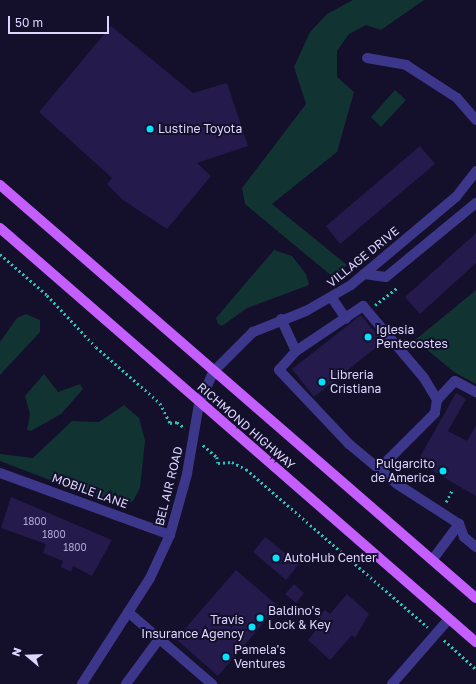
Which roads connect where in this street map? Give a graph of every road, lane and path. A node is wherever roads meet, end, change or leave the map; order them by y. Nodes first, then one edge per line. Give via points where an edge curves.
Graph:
1 (367, 58) dead end
2 (476, 120) edge
3 (476, 172) edge
4 (0, 185) edge
5 (476, 203) edge
6 (0, 228) edge
7 (0, 254) edge
8 (364, 274) junction
9 (397, 288) dead end
10 (332, 298) junction
11 (367, 311) junction
12 (281, 319) junction
13 (346, 319) junction
14 (296, 351) junction
15 (214, 371) junction
16 (476, 392) edge
17 (437, 400) junction
18 (199, 404) junction
19 (177, 422) dead end
20 (217, 457) dead end
21 (380, 468) junction
22 (0, 473) edge
23 (460, 524) junction
24 (170, 535) junction
25 (476, 547) edge
26 (433, 560) junction
27 (476, 598) edge
28 (128, 612) junction
29 (449, 619) junction
30 (426, 625) dead end
31 (159, 639) junction
32 (445, 642) dead end
33 (476, 642) edge
34 (476, 669) edge
35 (82, 684) edge
36 (126, 684) edge
37 (212, 684) edge
38 (392, 684) edge

1 - 2 street via 406,65 457,98
3 - 8 street, VILLAGE DRIVE via 459,194
4 - 15 main road, RICHMOND HIGHWAY
5 - 8 street via 386,276
6 - 18 main road, RICHMOND HIGHWAY
7 - 19 path via 47,295 96,347 160,403 170,423
8 - 10 street, VILLAGE DRIVE
9 - 11 path
10 - 12 street, VILLAGE DRIVE
10 - 13 street
11 - 13 street via 362,306
11 - 17 street via 424,378
12 - 14 street
12 - 15 street, VILLAGE DRIVE via 253,332
13 - 14 street
14 - 21 street via 279,370 348,444
15 - 18 street, BEL AIR ROAD
15 - 26 main road, RICHMOND HIGHWAY
16 - 17 street via 455,382
17 - 21 street via 435,414
18 - 24 street, BEL AIR ROAD via 187,474
18 - 29 main road, RICHMOND HIGHWAY
20 - 30 path via 218,463 232,462 246,469
21 - 23 street via 397,484
22 - 24 street, MOBILE LANE
23 - 25 street via 464,537
23 - 26 street
24 - 28 street, BEL AIR ROAD
26 - 27 main road, RICHMOND HIGHWAY
28 - 31 street
28 - 35 street, BEL AIR ROAD
29 - 33 main road, RICHMOND HIGHWAY
29 - 38 street
31 - 36 street
31 - 37 street
32 - 34 path

